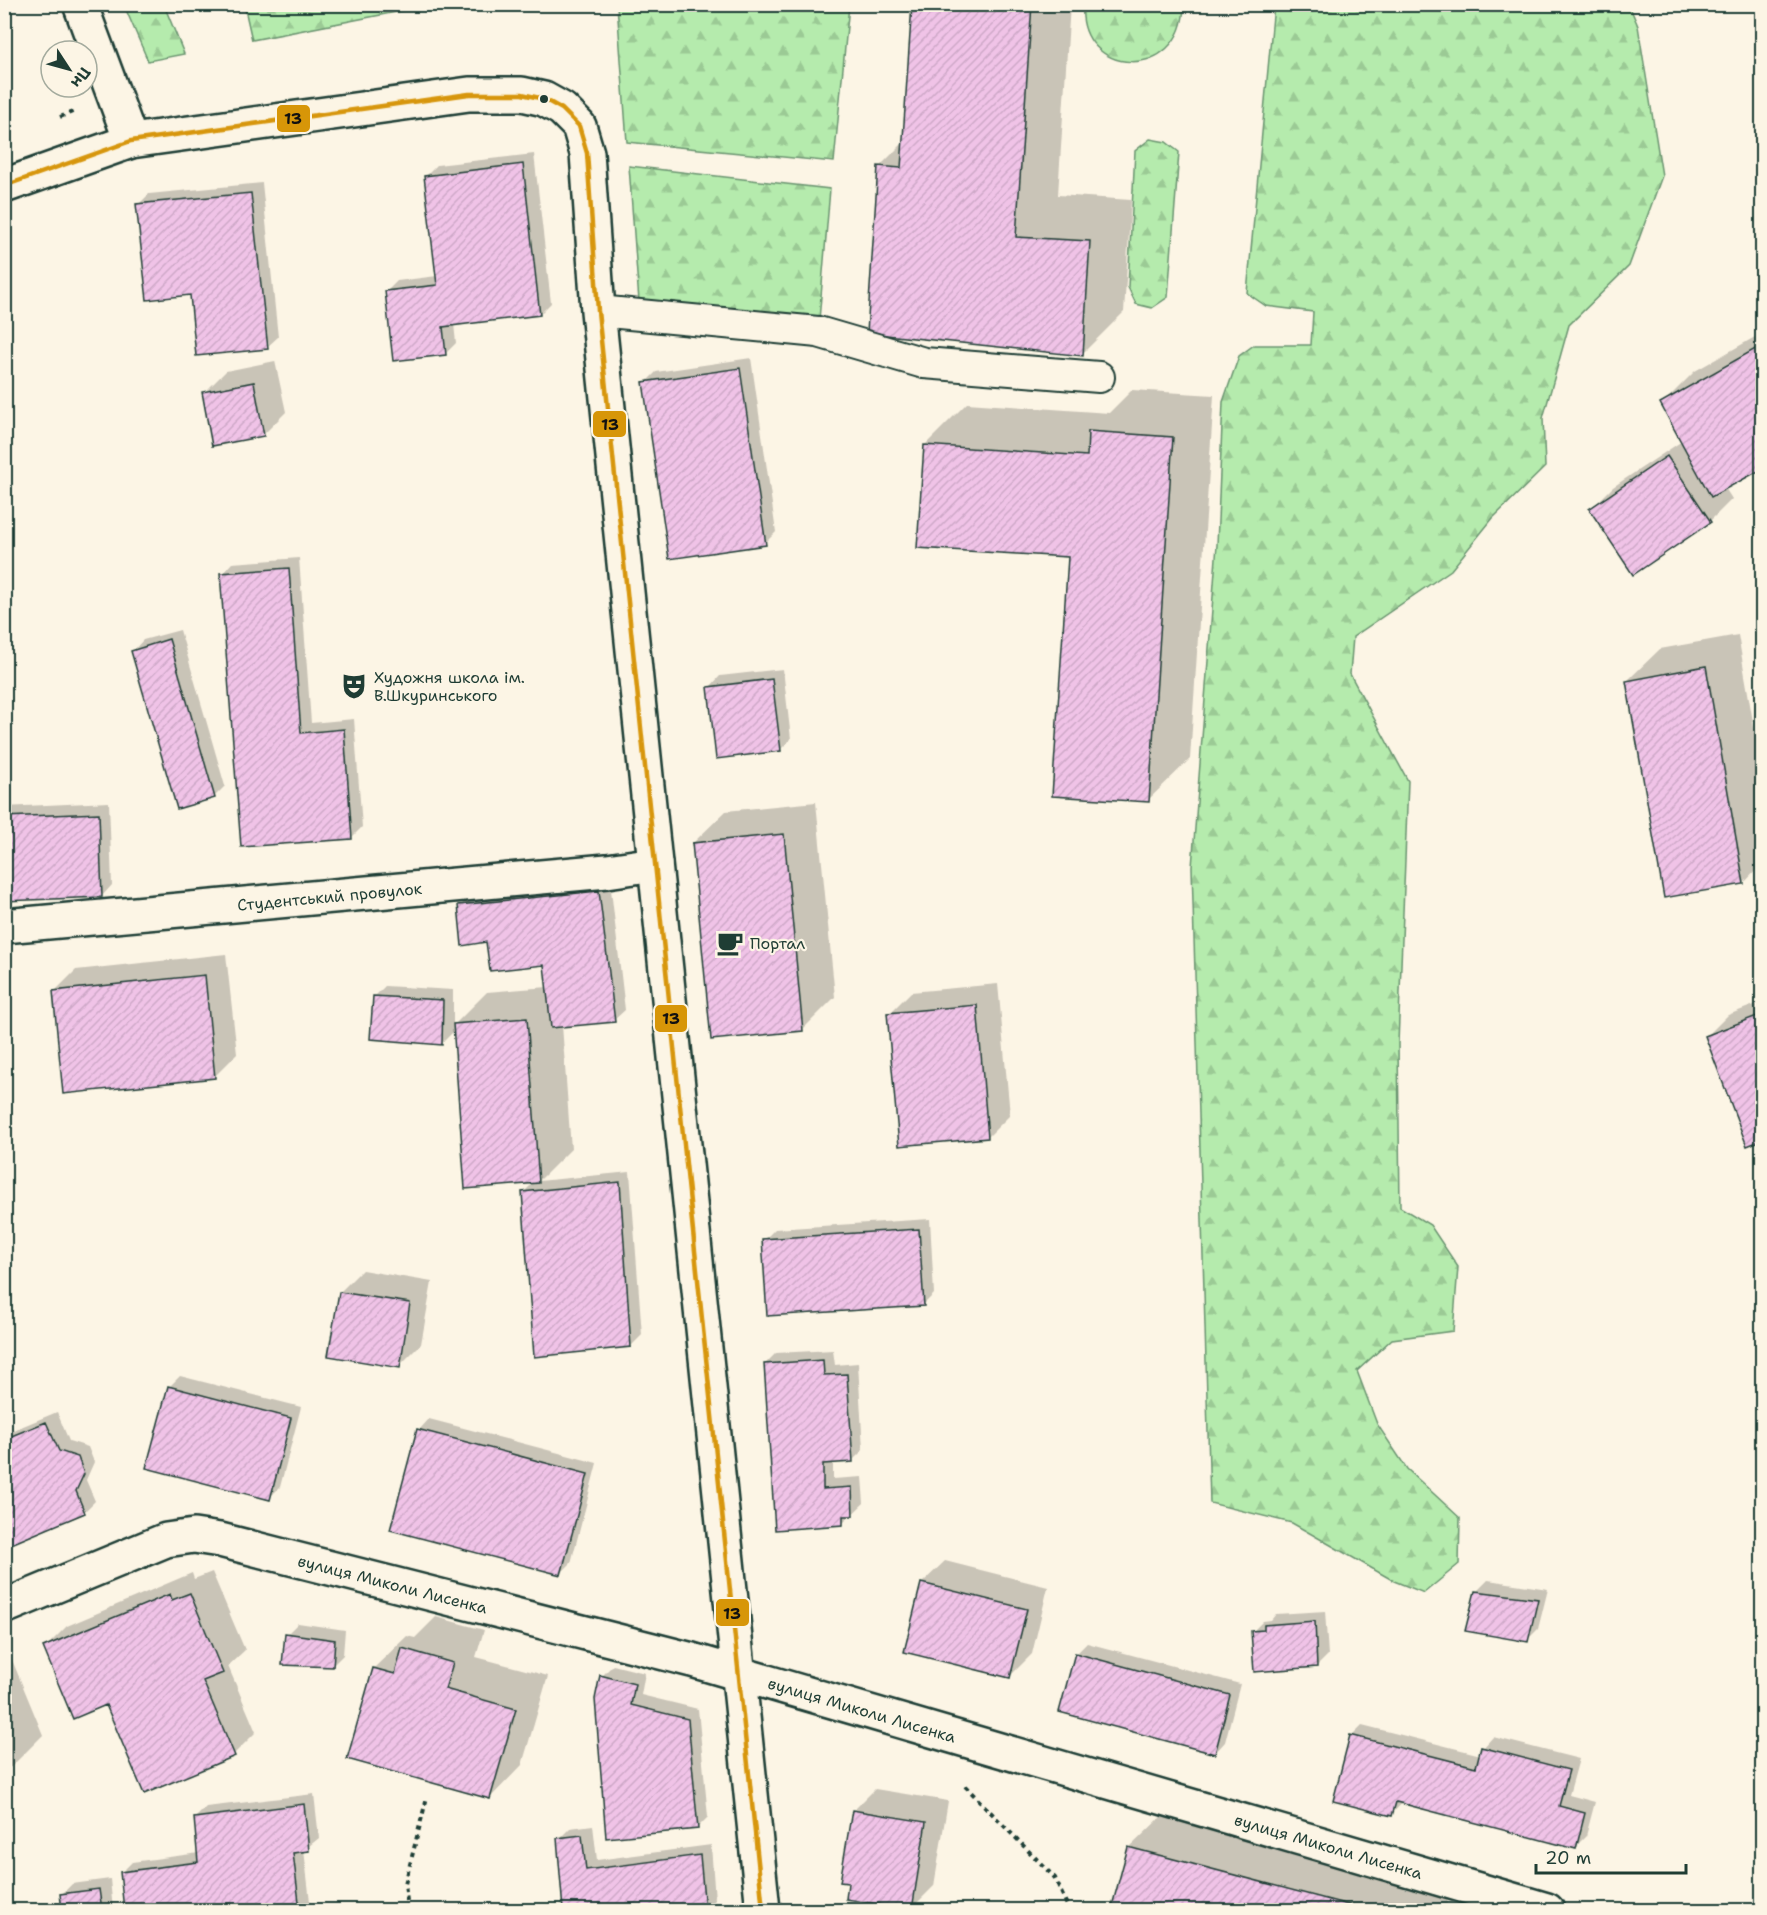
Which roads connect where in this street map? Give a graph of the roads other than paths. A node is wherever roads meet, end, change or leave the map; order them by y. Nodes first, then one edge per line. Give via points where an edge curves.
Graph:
1 (80, 4) edge
2 (131, 141) junction
3 (4, 186) edge
4 (597, 311) junction
5 (1099, 377) dead end
6 (655, 864) junction
7 (4, 926) edge
8 (4, 1607) edge
9 (737, 1673) junction
10 (763, 1911) edge
11 (1547, 1911) edge

1 - 2 street
2 - 3 street
2 - 4 street via 469,94 522,94 544,99 562,109 579,126 586,153
4 - 5 lane via 818,332 924,363
4 - 6 street
6 - 7 street, Студентський провулок via 607,872
6 - 9 street
8 - 9 street, вулиця Миколи Лисенка via 166,1540 194,1536
9 - 10 street
9 - 11 street, вулиця Миколи Лисенка

